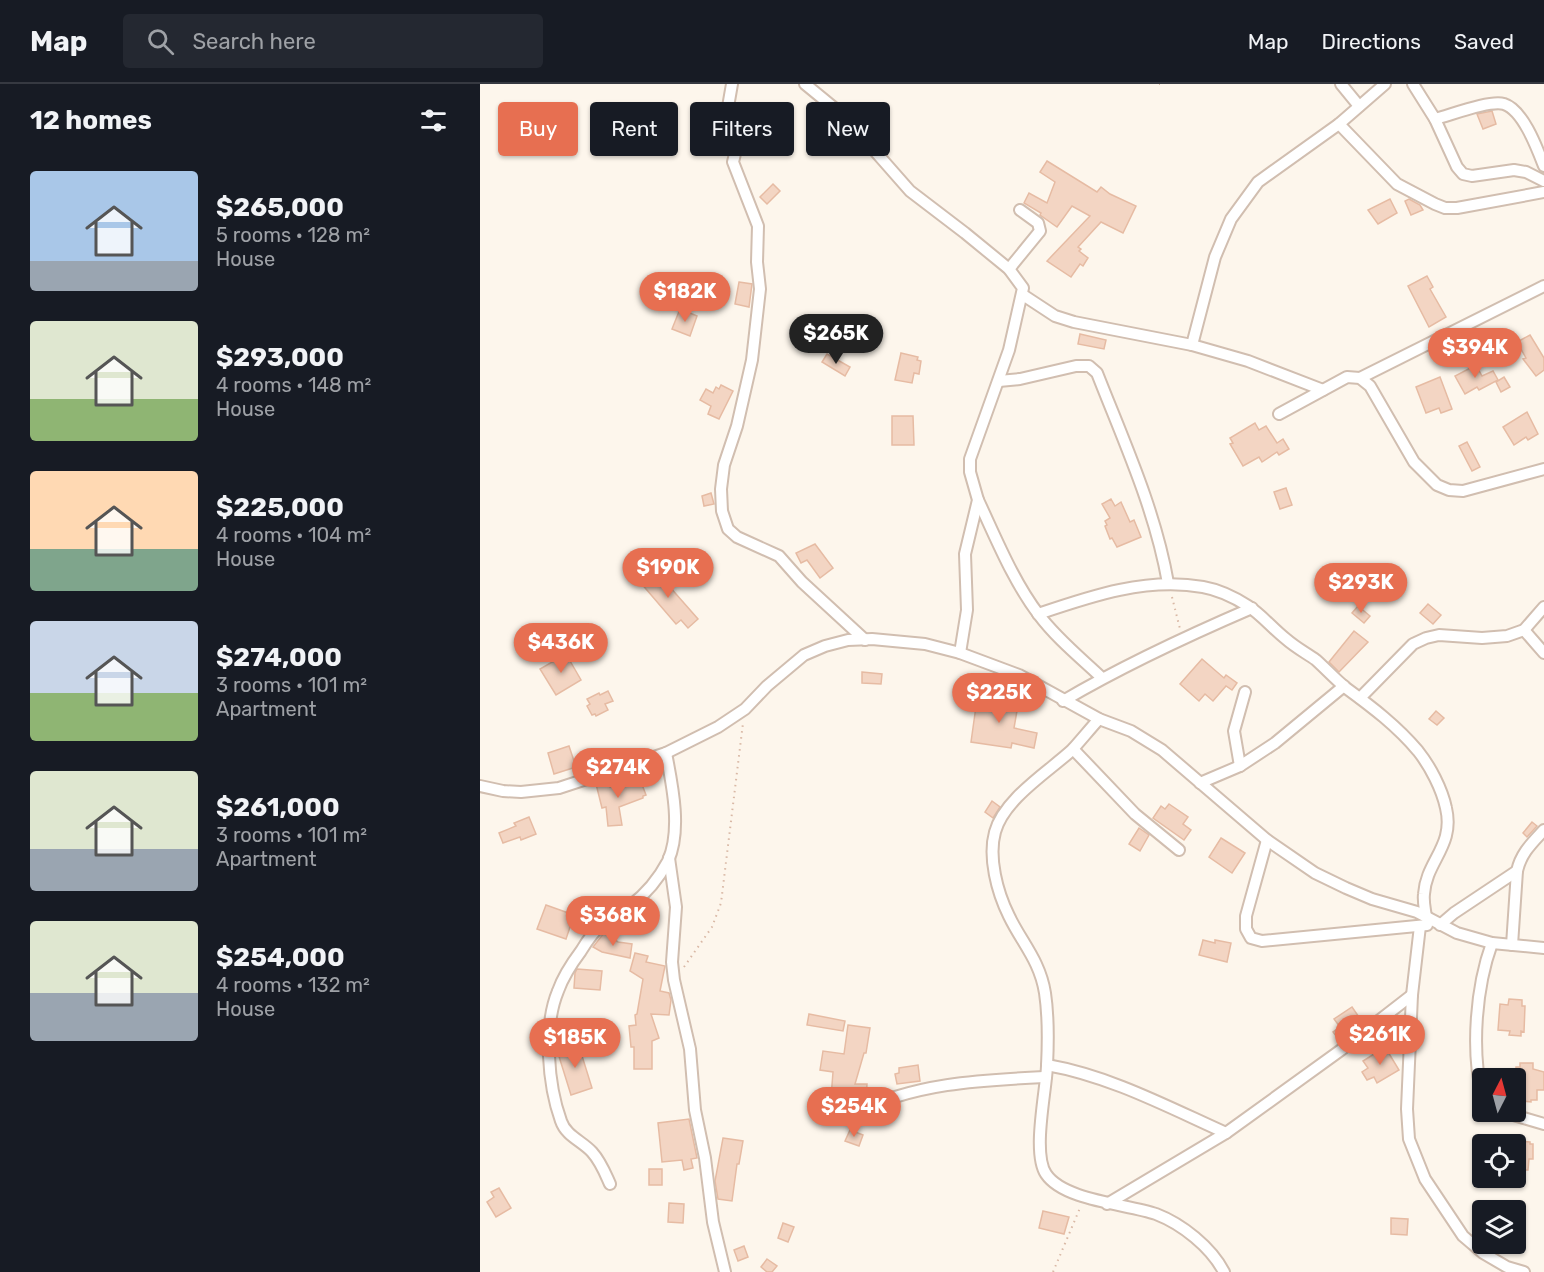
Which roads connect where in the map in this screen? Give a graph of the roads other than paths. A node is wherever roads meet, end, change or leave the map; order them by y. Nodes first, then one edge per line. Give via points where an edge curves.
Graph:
1 (732, 84) edge
2 (805, 84) edge
3 (1341, 84) edge
4 (1385, 84) edge
5 (1413, 84) edge
6 (1359, 106) junction
7 (1435, 120) junction
8 (1340, 124) junction
9 (1544, 166) edge
10 (1544, 181) edge
11 (1544, 192) edge
12 (1020, 210) dead end
13 (1009, 269) junction
14 (1544, 286) edge
15 (1023, 295) junction
16 (1192, 345) junction
17 (1360, 378) junction
18 (999, 381) junction
19 (1323, 390) junction
20 (1279, 414) dead end
21 (1544, 469) edge
22 (978, 500) junction
23 (1168, 583) junction
24 (1251, 608) junction
25 (1544, 608) edge
26 (1038, 614) junction
27 (1524, 630) junction
28 (866, 639) junction
29 (960, 653) junction
30 (1544, 653) edge
31 (1102, 678) junction
32 (1344, 686) junction
33 (1245, 692) dead end
34 (1360, 698) junction
35 (1063, 701) junction
36 (1099, 719) junction
37 (1072, 749) junction
38 (666, 753) junction
39 (1240, 766) junction
40 (1200, 783) junction
41 (480, 786) edge
42 (1544, 830) edge
43 (1267, 840) junction
44 (1179, 850) dead end
45 (669, 858) junction
46 (1517, 871) junction
47 (1423, 921) junction
48 (1438, 924) junction
49 (1492, 943) junction
50 (1512, 945) junction
51 (1544, 948) edge
52 (1412, 995) junction
53 (1047, 1065) junction
54 (1479, 1068) edge
55 (1046, 1077) junction
56 (854, 1114) dead end
57 (1526, 1119) edge
58 (1544, 1124) edge
59 (1226, 1133) junction
60 (610, 1184) dead end
61 (1107, 1204) junction
62 (725, 1272) edge
63 (1224, 1272) edge
64 (1524, 1272) edge

1 - 28 street via 725,124 737,150 733,162 758,226 760,289 752,360 724,465 722,512 728,529 737,537 779,556
2 - 13 street via 844,116 910,191
3 - 6 street
4 - 6 street
5 - 7 street
6 - 8 street
7 - 9 street via 1503,104 1514,110 1531,135
7 - 10 street via 1463,174 1514,170
8 - 11 street via 1396,184 1445,208
8 - 16 street via 1258,182 1231,219 1215,257
12 - 13 street via 1038,222 1040,231
13 - 15 street
14 - 17 street
15 - 16 street via 1055,316 1074,322
15 - 18 street
16 - 19 street via 1248,361
17 - 19 street via 1347,377
17 - 21 street via 1370,386 1414,462 1437,485 1463,491
18 - 22 street via 970,459
18 - 23 street via 1076,366 1089,366 1097,373 1146,495 1162,546
19 - 20 street
22 - 26 street
22 - 29 street via 965,554 967,610
23 - 24 street via 1204,587
23 - 26 street via 1117,590
24 - 31 street
24 - 32 street
25 - 27 street
26 - 31 street
27 - 30 street
27 - 34 street via 1507,636 1426,638 1413,644
28 - 29 street via 900,640
28 - 38 street via 825,646 804,656 746,709
29 - 35 street via 1019,675
31 - 35 street
32 - 34 street
32 - 39 street via 1275,743
33 - 39 street via 1234,731
34 - 47 street via 1391,722 1419,753 1446,807 1447,838 1426,882
35 - 36 street
36 - 37 street
36 - 40 street via 1131,731 1162,750
37 - 44 street via 1135,814
37 - 53 street via 1027,787 998,821 994,835 994,870 1001,895 1038,964 1045,994
38 - 41 street via 559,788 521,792
38 - 45 street via 675,824
39 - 40 street
40 - 43 street
42 - 46 street via 1524,852
43 - 47 street via 1315,873
43 - 47 street via 1246,916 1251,938 1262,941
45 - 60 street via 647,891 591,936 557,991 550,1020 552,1083 562,1124 592,1152
45 - 62 street via 676,907 674,980 690,1049 695,1110
46 - 48 street
46 - 50 street
47 - 48 street
47 - 52 street
48 - 49 street
49 - 50 street
49 - 54 street via 1484,964 1477,1012
50 - 51 street
52 - 59 street
52 - 64 street via 1407,1109 1409,1139 1416,1160 1463,1236 1483,1254
53 - 55 street
53 - 59 street via 1087,1074
55 - 56 street via 915,1092
55 - 61 street via 1040,1138 1046,1174 1061,1187
57 - 58 street
59 - 61 street
61 - 63 street via 1154,1214 1175,1224 1200,1242

